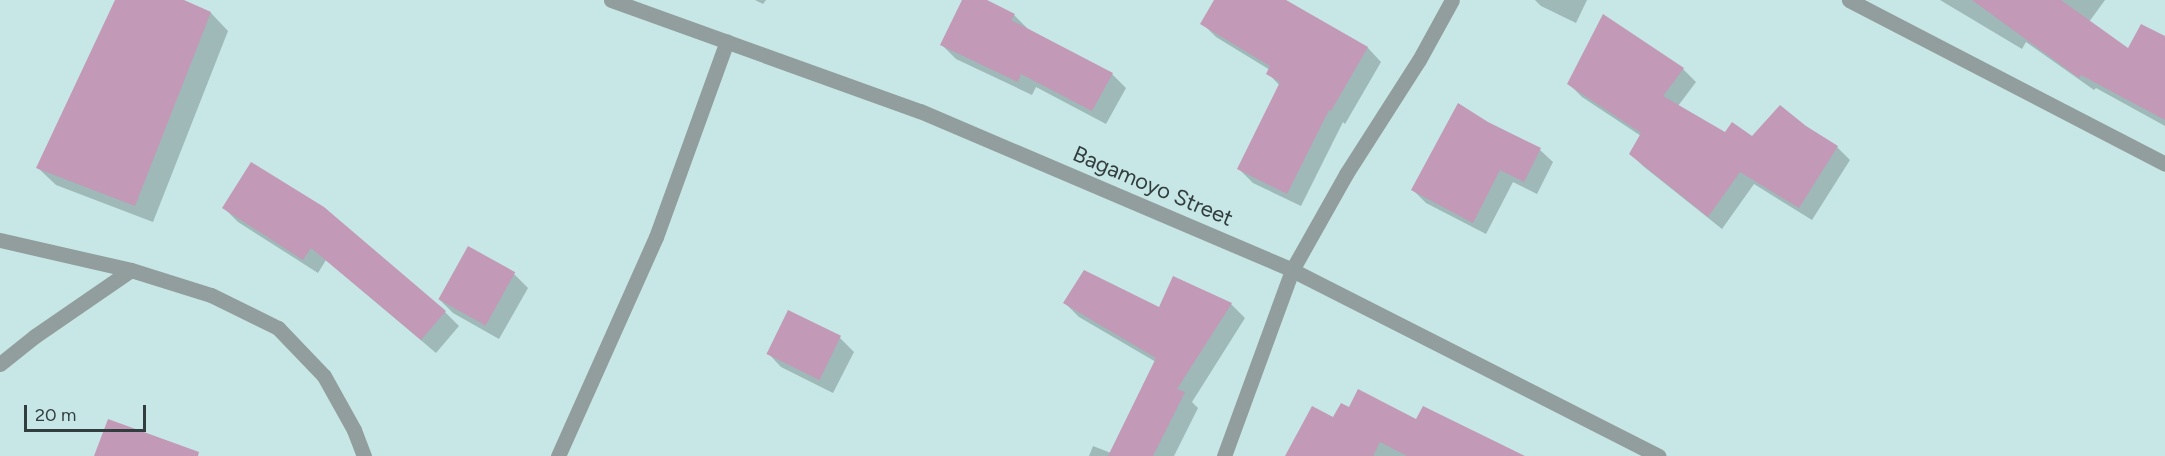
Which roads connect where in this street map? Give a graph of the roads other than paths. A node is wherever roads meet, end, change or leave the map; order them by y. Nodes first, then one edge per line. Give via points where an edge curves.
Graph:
1 (610, 0) edge
2 (1452, 0) edge
3 (1849, 0) edge
4 (727, 41) junction
5 (2165, 164) edge
6 (0, 240) edge
7 (131, 270) junction
8 (1292, 270) junction
9 (0, 364) edge
10 (364, 456) edge
11 (558, 456) edge
12 (1224, 456) edge
13 (1658, 456) edge

1 - 4 street, Bagamoyo Street
2 - 8 street
3 - 5 street
4 - 8 street, Bagamoyo Street via 920,111
4 - 11 street via 656,237
6 - 7 street
7 - 9 street
7 - 10 street via 211,295 278,328 324,376
8 - 12 street
8 - 13 street, Bagamoyo Street

